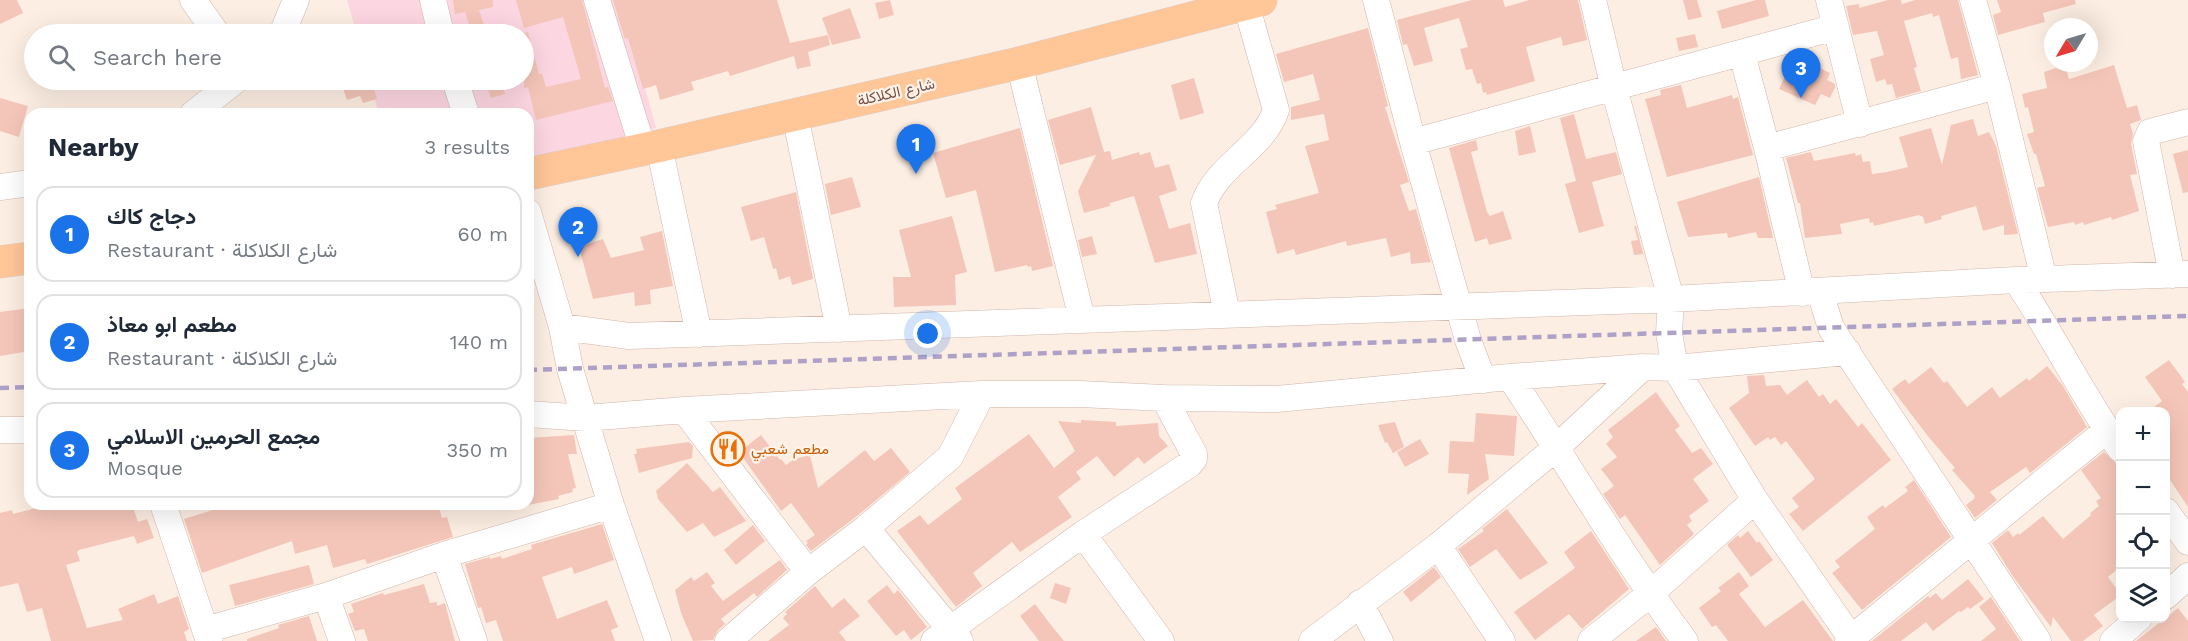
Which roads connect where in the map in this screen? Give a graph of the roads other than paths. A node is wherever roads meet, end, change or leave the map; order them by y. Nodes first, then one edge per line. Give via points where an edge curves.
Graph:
1 (194, 0) edge
2 (296, 0) edge
3 (433, 0) edge
4 (597, 0) edge
5 (1376, 0) edge
6 (1593, 0) edge
7 (1829, 0) edge
8 (1973, 0) edge
9 (1253, 2) edge
10 (210, 24) edge
11 (286, 24) edge
12 (439, 24) edge
13 (1836, 27) junction
14 (1742, 54) junction
15 (1019, 63) junction
16 (1997, 86) junction
17 (1614, 88) junction
18 (223, 90) edge
19 (458, 90) edge
20 (201, 108) edge
21 (464, 108) edge
22 (795, 116) junction
23 (2188, 122) edge
24 (1860, 124) junction
25 (1413, 142) junction
26 (651, 148) junction
27 (1767, 148) junction
28 (534, 173) edge
29 (24, 184) edge
30 (0, 187) edge
31 (534, 232) edge
32 (24, 259) edge
33 (0, 262) edge
34 (2180, 274) edge
35 (2044, 279) junction
36 (2016, 280) junction
37 (1811, 292) junction
38 (1671, 299) junction
39 (1459, 305) junction
40 (1227, 314) junction
41 (1082, 319) junction
42 (562, 327) junction
43 (839, 329) junction
44 (699, 334) junction
45 (1848, 352) junction
46 (1643, 367) junction
47 (1675, 368) junction
48 (1510, 377) junction
49 (1483, 380) junction
50 (982, 394) junction
51 (1164, 398) junction
52 (684, 410) junction
53 (534, 414) edge
54 (586, 418) junction
55 (0, 430) edge
56 (24, 430) edge
57 (2114, 439) edge
58 (1557, 447) junction
59 (1755, 500) junction
60 (611, 505) junction
61 (165, 510) edge
62 (2169, 515) edge
63 (866, 528) junction
64 (1083, 534) junction
65 (1972, 540) junction
66 (2188, 542) edge
67 (1438, 546) junction
68 (444, 555) junction
69 (808, 572) junction
70 (2188, 576) edge
71 (2170, 592) edge
72 (1650, 594) junction
73 (326, 596) junction
74 (1360, 603) junction
75 (2133, 623) edge
76 (207, 635) edge
77 (948, 637) edge
78 (1851, 640) edge
79 (342, 641) edge
80 (474, 641) edge
81 (658, 641) edge
82 (728, 641) edge
83 (1161, 641) edge
84 (1312, 641) edge
85 (1380, 641) edge
86 (1502, 641) edge
87 (1591, 641) edge
88 (1685, 641) edge
89 (2038, 641) edge
90 (2113, 641) edge

1 - 10 street
2 - 11 street
3 - 12 street
4 - 26 street
5 - 25 street
6 - 17 street
7 - 13 street
8 - 16 street
9 - 15 main road, شارع الكلاكلة
9 - 40 street via 1276,110 1271,124 1216,180 1204,202
13 - 14 street
13 - 24 street
14 - 17 street
14 - 27 street
15 - 22 main road, شارع الكلاكلة
15 - 41 street
16 - 24 street
16 - 35 street
17 - 25 street
17 - 38 street
18 - 20 street
19 - 21 street
22 - 26 main road, شارع الكلاكلة
22 - 43 street
23 - 34 street via 2150,132 2146,141
24 - 27 street
25 - 39 street
26 - 28 main road, شارع الكلاكلة
26 - 44 street
27 - 37 street
29 - 30 street
31 - 42 street
32 - 33 main road
34 - 35 street
35 - 36 street
36 - 37 street
36 - 57 street
37 - 38 street
37 - 45 street
38 - 39 street
38 - 47 street via 1669,333
39 - 40 street
39 - 49 street
40 - 41 street
41 - 43 street
42 - 44 street via 629,336
42 - 54 street
43 - 44 street
45 - 47 street
45 - 65 street
46 - 47 street
46 - 48 street
46 - 58 street
47 - 59 street
48 - 49 street
48 - 58 street
49 - 51 street via 1277,399
50 - 51 street
50 - 52 street
50 - 63 street via 950,457
51 - 64 street via 1194,459
52 - 54 street
52 - 69 street
53 - 54 street
54 - 60 street
55 - 56 street
57 - 65 street
58 - 67 street
58 - 72 street
59 - 72 street
59 - 78 street
60 - 68 street
60 - 81 street
61 - 76 street
62 - 66 street
63 - 69 street
63 - 77 street
64 - 77 street
64 - 83 street
65 - 78 street
65 - 89 street
67 - 74 street
67 - 86 street
68 - 73 street
68 - 80 street
69 - 82 street
70 - 71 street
72 - 87 street
72 - 88 street
73 - 76 street
73 - 79 street
74 - 84 street
74 - 85 street
75 - 90 street

